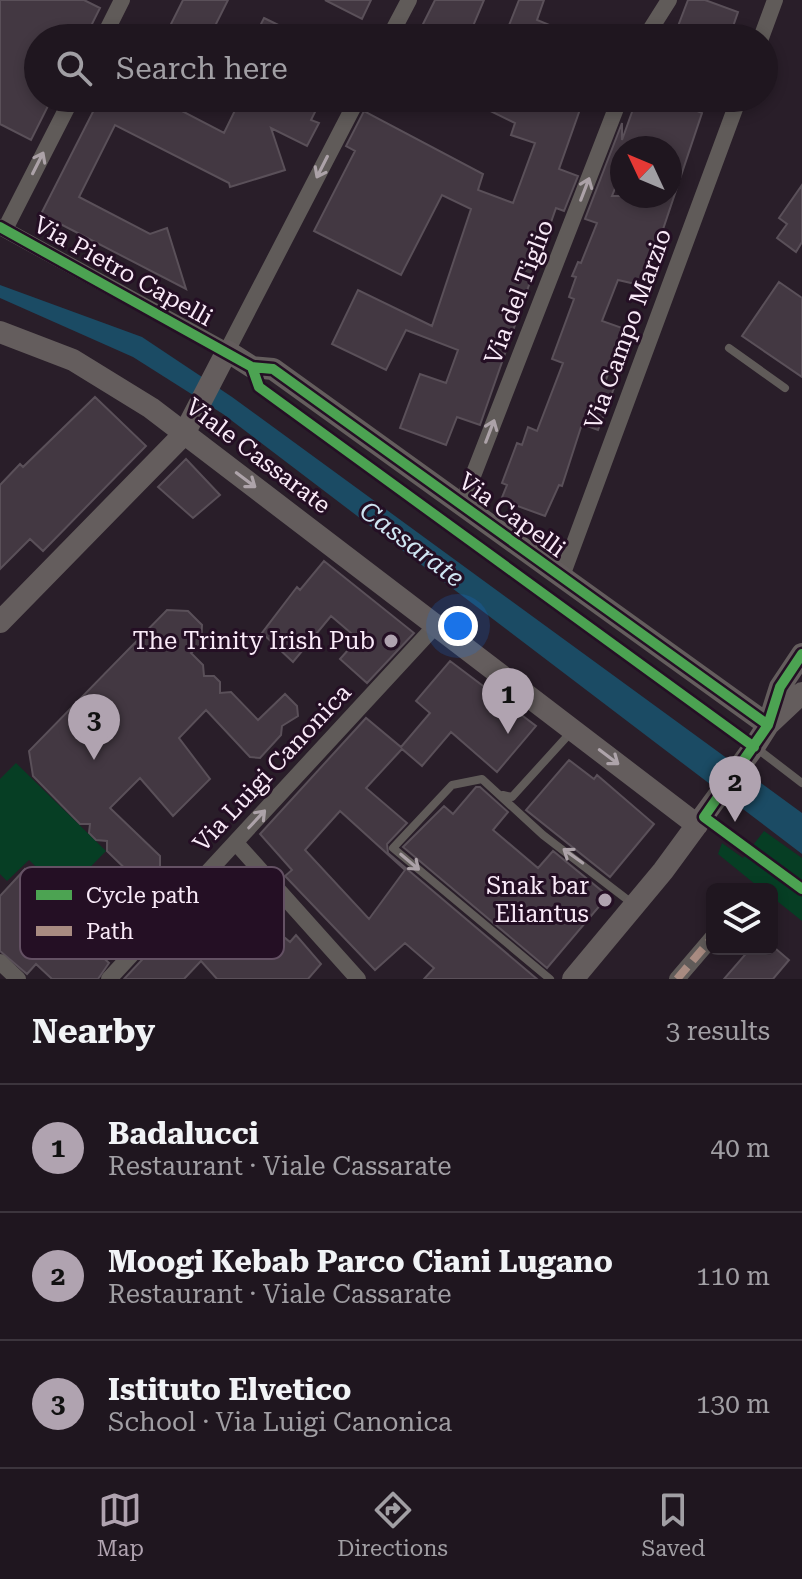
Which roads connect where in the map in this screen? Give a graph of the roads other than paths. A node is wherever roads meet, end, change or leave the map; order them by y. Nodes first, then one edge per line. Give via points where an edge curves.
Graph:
1 (122, 0) edge
2 (409, 0) edge
3 (669, 0) edge
4 (756, 0) edge
5 (775, 1) edge
6 (110, 24) edge
7 (396, 24) edge
8 (654, 24) edge
9 (766, 24) edge
10 (64, 112) edge
11 (351, 112) edge
12 (615, 112) edge
13 (734, 112) edge
14 (2, 228) edge
15 (0, 332) edge
16 (729, 348) dead end
17 (222, 360) junction
18 (785, 388) dead end
19 (188, 425) junction
20 (462, 504) junction
21 (562, 576) junction
22 (0, 622) edge
23 (437, 624) junction
24 (802, 654) edge
25 (802, 693) edge
26 (768, 725) junction
27 (573, 729) junction
28 (750, 753) junction
29 (802, 783) edge
30 (502, 795) junction
31 (697, 825) junction
32 (236, 843) junction
33 (214, 867) edge
34 (258, 867) edge
35 (284, 897) edge
36 (634, 905) junction
37 (706, 945) edge
38 (128, 959) edge
39 (0, 962) edge
40 (18, 979) edge
41 (109, 979) edge
42 (358, 979) edge
43 (550, 979) edge
44 (573, 979) edge
45 (677, 979) edge

1 - 6 street
2 - 7 street
3 - 8 street
4 - 5 street
5 - 9 street
14 -> 10 street
11 -> 17 street
20 -> 12 street, Via del Tiglio
13 - 21 street, Via Campo Marzio
14 - 17 street, Via Pietro Capelli
15 - 19 main road, Viale Cassarate via 96,372
16 - 18 lane
17 - 19 main road
17 - 20 main road, Via Capelli via 273,369
19 - 22 main road
19 -> 23 main road, Viale Cassarate
20 - 21 main road, Via Capelli
21 - 26 main road, Via Capelli
23 - 27 main road, Viale Cassarate
32 -> 23 street, Via Luigi Canonica
24 - 26 main road via 780,687
25 - 26 main road
26 - 28 main road
27 - 30 lane via 512,797
27 -> 31 main road, Viale Cassarate
28 - 29 lane
28 - 31 main road
36 -> 30 lane via 543,835
30 -> 43 lane via 482,779 452,785 393,848
31 - 36 main road
32 - 33 street, Via Luigi Canonica
32 - 34 street
35 - 42 street
36 - 44 main road
37 - 45 street
38 - 41 street, Via Luigi Canonica
39 - 40 street

